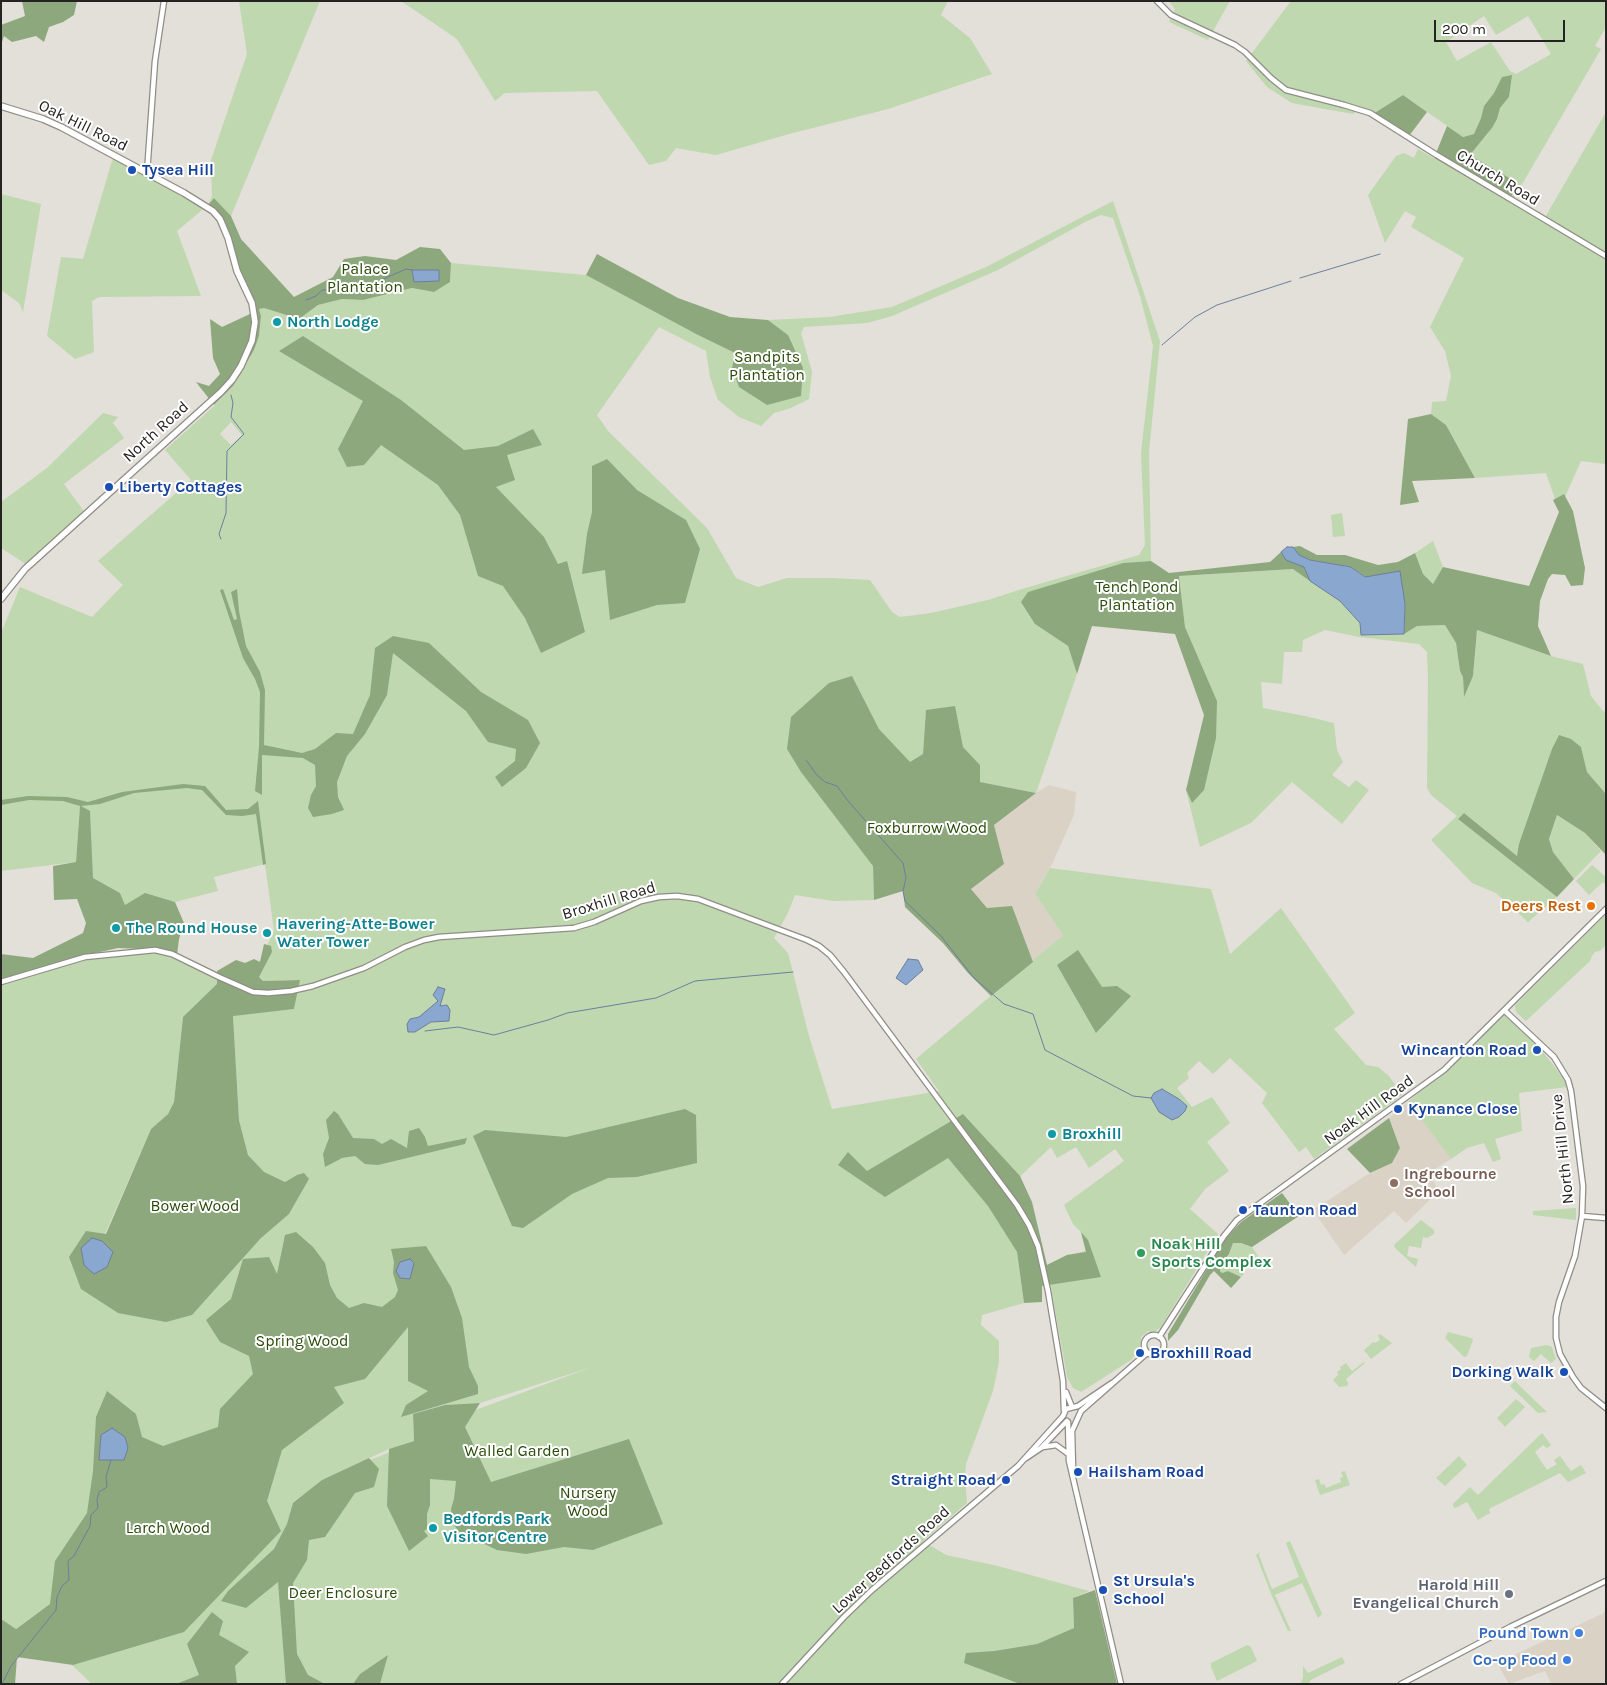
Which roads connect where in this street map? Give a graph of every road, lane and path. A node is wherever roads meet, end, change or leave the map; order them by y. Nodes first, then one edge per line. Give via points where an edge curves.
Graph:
1 (164, 1) edge
2 (1158, 1) edge
3 (1, 106) edge
4 (147, 173) junction
5 (1606, 256) edge
6 (254, 310) joint
7 (1, 599) edge
8 (1606, 909) edge
9 (1, 982) edge
10 (1505, 1010) junction
11 (1582, 1216) junction
12 (1606, 1218) edge
13 (1159, 1337) junction
14 (1147, 1352) junction
15 (1063, 1381) junction
16 (1112, 1383) junction
17 (1073, 1407) junction
18 (1606, 1408) edge
19 (1064, 1413) junction
20 (1079, 1415) junction
21 (1076, 1421) junction
22 (1067, 1422) junction
23 (1041, 1448) junction
24 (1068, 1454) junction
25 (1023, 1460) junction
26 (1072, 1470) junction
27 (1606, 1581) edge
28 (782, 1684) edge
29 (1121, 1684) edge
30 (1401, 1684) edge

1 - 4 street via 155,61
2 - 5 street, Church Road via 1171,15 1245,52 1286,90 1370,113
3 - 4 main road, Oak Hill Road via 43,119
4 - 6 main road, Oak Hill Road via 217,215
6 - 7 main road, North Road via 252,341 232,380 26,569
8 - 10 street, Noak Hill Road
9 - 15 street, Broxhill Road via 85,957 155,950 172,954 253,992 292,991 364,968 424,940 574,928 641,901 677,896 698,899 807,940 830,955 1024,1217 1038,1246
10 - 11 street, North Hill Drive via 1546,1048 1568,1080 1582,1186
10 - 13 street, Noak Hill Road via 1444,1070 1237,1220
11 - 12 street
11 - 18 street, North Hill Drive via 1575,1256 1559,1302 1556,1338 1560,1354 1573,1377 1581,1388
13 - 14 street, Noak Hill Road via 1150,1336 1145,1340
13 - 14 street, Noak Hill Road via 1163,1351 1156,1355
14 - 16 street, Noak Hill Road
15 - 17 street, Broxhill Road
15 - 19 street, Broxhill Road
16 - 17 street, Noak Hill Road
16 - 20 street, Noak Hill Road
17 - 19 street, Noak Hill Road via 1068,1407
17 - 20 street
19 - 22 street
19 - 25 street, Lower Bedfords Road
20 - 21 street, Noak Hill Road
21 - 22 street
21 - 26 street, Noak Hill Road via 1072,1431
22 - 23 street, Lower Bedfords Road
22 - 24 street
23 - 24 street via 1056,1445
23 - 25 street, Lower Bedfords Road
24 - 26 street
25 - 28 street, Lower Bedfords Road via 872,1590
26 - 29 street
27 - 30 street via 1510,1626

